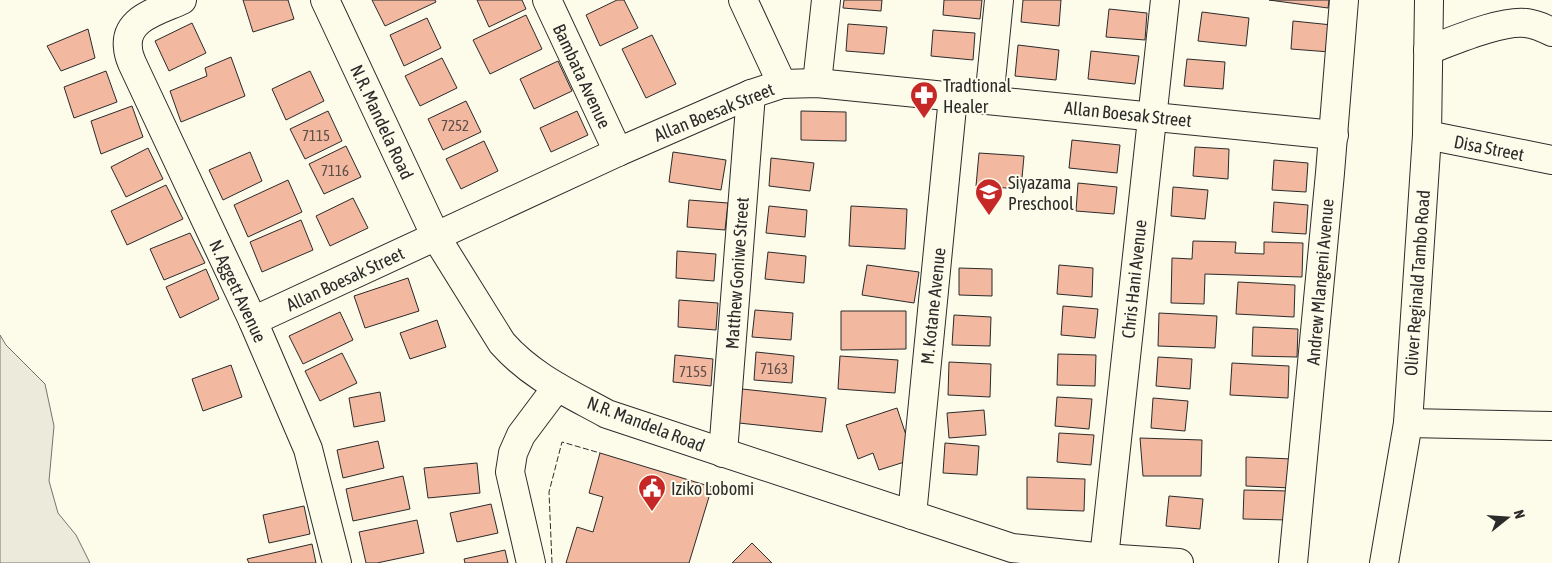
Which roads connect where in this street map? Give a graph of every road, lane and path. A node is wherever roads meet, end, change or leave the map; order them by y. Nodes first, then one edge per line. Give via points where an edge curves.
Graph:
1 (182, 0) edge
2 (325, 0) edge
3 (547, 0) edge
4 (743, 0) edge
5 (826, 0) edge
6 (999, 0) edge
7 (1165, 0) edge
8 (1344, 0) edge
9 (1429, 0) edge
10 (1552, 32) edge
11 (1428, 50) junction
12 (782, 84) junction
13 (817, 84) junction
14 (751, 94) junction
15 (953, 97) junction
16 (989, 100) junction
17 (1151, 116) junction
18 (1334, 135) junction
19 (1427, 135) junction
20 (618, 152) junction
21 (1552, 160) edge
22 (436, 237) junction
23 (253, 321) junction
24 (557, 387) junction
25 (1408, 423) junction
26 (1552, 426) edge
27 (723, 453) junction
28 (912, 514) junction
29 (1011, 556) edge
30 (1104, 558) junction
31 (337, 563) edge
32 (531, 563) edge
33 (1179, 563) edge
34 (1293, 563) edge
35 (1384, 563) edge

1 - 23 street, N. Aggett Avenue via 141,19 133,26 127,47
2 - 22 street, N.R. Mandela Road
3 - 20 street, Bambata Avenue
4 - 12 street
5 - 13 street
6 - 16 street
7 - 17 street, Chris Hani Avenue
8 - 18 street, Andrew Mlangeni Avenue
9 - 11 street, Oliver Reginald Tambo Road
10 - 11 street via 1526,23 1506,24
11 - 19 street, Oliver Reginald Tambo Road
12 - 13 street, Allan Boesak Street
12 - 14 street, Allan Boesak Street
13 - 15 street, Allan Boesak Street
14 - 20 street, Allan Boesak Street
14 - 27 street, Matthew Goniwe Street
15 - 16 street, Allan Boesak Street
15 - 28 street, M. Kotane Avenue
16 - 17 street, Allan Boesak Street
17 - 18 street, Allan Boesak Street
17 - 30 street, Chris Hani Avenue
18 - 34 street, Andrew Mlangeni Avenue
19 - 21 street, Disa Street
19 - 25 street, Oliver Reginald Tambo Road
20 - 22 street, Allan Boesak Street
22 - 23 street, Allan Boesak Street
22 - 24 street, N.R. Mandela Road via 502,344 515,358
23 - 31 street, N. Aggett Avenue via 308,449
24 - 27 street, N.R. Mandela Road via 607,414
24 - 32 street via 521,435 513,453 510,472
25 - 26 street
25 - 35 street, Oliver Reginald Tambo Road
27 - 28 street, N.R. Mandela Road
28 - 29 street, N.R. Mandela Road
29 - 30 street, N.R. Mandela Road
30 - 33 street, N.R. Mandela Road

